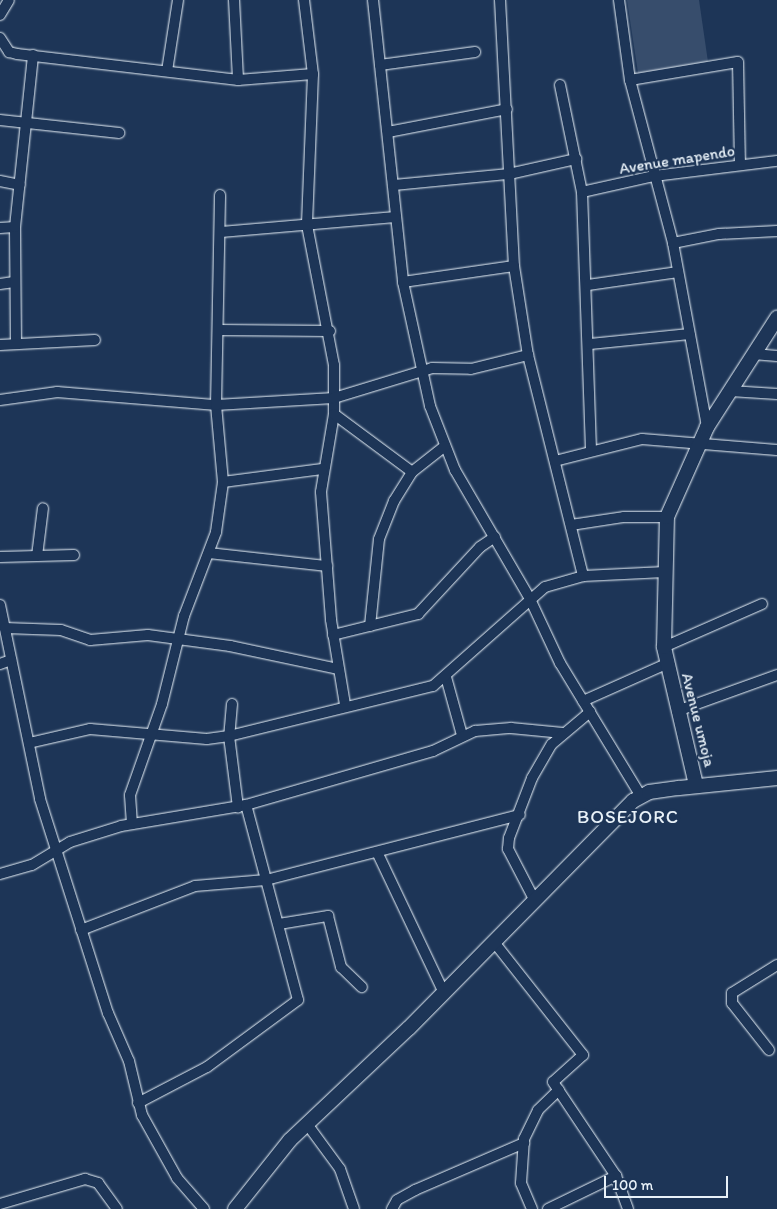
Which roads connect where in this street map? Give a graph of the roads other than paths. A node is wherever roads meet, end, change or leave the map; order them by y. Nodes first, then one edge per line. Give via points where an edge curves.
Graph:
1 (9, 0) edge
2 (178, 0) edge
3 (234, 0) edge
4 (304, 0) edge
5 (373, 0) edge
6 (500, 0) edge
7 (619, 0) edge
8 (0, 15) edge
9 (0, 38) edge
10 (475, 52) dead end
11 (33, 54) junction
12 (380, 64) junction
13 (167, 71) junction
14 (313, 74) junction
15 (238, 80) junction
16 (630, 80) junction
17 (560, 85) dead end
18 (507, 109) junction
19 (0, 120) edge
20 (26, 122) junction
21 (388, 132) junction
22 (119, 133) dead end
23 (576, 159) junction
24 (777, 161) edge
25 (740, 165) junction
26 (509, 174) junction
27 (654, 176) junction
28 (0, 181) edge
29 (20, 185) junction
30 (394, 185) junction
31 (582, 192) junction
32 (220, 195) dead end
33 (395, 217) junction
34 (307, 225) junction
35 (15, 227) junction
36 (0, 228) edge
37 (777, 231) edge
38 (221, 232) junction
39 (673, 243) junction
40 (514, 266) junction
41 (678, 272) junction
42 (14, 282) junction
43 (403, 282) junction
44 (0, 284) edge
45 (588, 284) junction
46 (777, 318) edge
47 (218, 330) junction
48 (330, 330) junction
49 (690, 334) junction
50 (95, 340) dead end
51 (16, 344) junction
52 (590, 344) junction
53 (0, 345) edge
54 (753, 354) junction
55 (528, 355) junction
56 (777, 356) edge
57 (420, 372) junction
58 (730, 391) junction
59 (777, 394) edge
60 (334, 398) junction
61 (0, 400) edge
62 (216, 404) junction
63 (334, 414) junction
64 (707, 427) junction
65 (698, 444) junction
66 (445, 446) junction
67 (777, 450) edge
68 (591, 451) junction
69 (555, 461) junction
70 (322, 469) junction
71 (412, 472) junction
72 (223, 482) junction
73 (43, 508) dead end
74 (667, 517) junction
75 (571, 525) junction
76 (495, 537) junction
77 (209, 553) junction
78 (74, 555) dead end
79 (37, 556) junction
80 (0, 557) edge
81 (328, 566) junction
82 (665, 572) junction
83 (583, 576) junction
84 (530, 598) junction
85 (762, 604) dead end
86 (0, 605) edge
87 (370, 626) junction
88 (5, 628) junction
89 (333, 635) junction
90 (177, 640) junction
91 (664, 647) junction
92 (12, 660) junction
93 (0, 664) edge
94 (666, 664) junction
95 (338, 669) junction
96 (777, 675) edge
97 (446, 677) junction
98 (583, 701) junction
99 (232, 704) dead end
100 (345, 706) junction
101 (678, 710) junction
102 (590, 712) junction
103 (563, 733) junction
104 (151, 734) junction
105 (462, 735) junction
106 (228, 736) junction
107 (29, 743) junction
108 (777, 778) edge
109 (696, 785) junction
110 (641, 796) junction
111 (242, 806) junction
112 (520, 815) junction
113 (132, 824) junction
114 (56, 852) junction
115 (378, 854) junction
116 (0, 874) edge
117 (266, 880) junction
118 (535, 901) junction
119 (279, 924) junction
120 (81, 930) junction
121 (494, 942) junction
122 (777, 965) edge
123 (362, 987) dead end
124 (444, 993) junction
125 (769, 1050) dead end
126 (559, 1090) junction
127 (138, 1103) junction
128 (307, 1124) junction
129 (524, 1143) junction
130 (616, 1176) junction
131 (0, 1204) edge
132 (117, 1209) edge
133 (204, 1209) edge
134 (235, 1209) edge
135 (354, 1209) edge
136 (392, 1209) edge
137 (532, 1209) edge
138 (548, 1209) edge
139 (628, 1209) edge

1 - 8 street
2 - 13 street
3 - 15 street
4 - 14 street
5 - 12 street
6 - 18 street
7 - 16 street
9 - 11 street via 9,52
10 - 12 street
11 - 13 street
11 - 20 street
12 - 21 street
13 - 15 street
14 - 15 street
14 - 34 street
16 - 25 street via 738,62
16 - 27 street
17 - 23 street
18 - 21 street
18 - 26 street
19 - 20 street
20 - 22 street
20 - 29 street
21 - 30 street
23 - 26 street
23 - 31 street
24 - 25 street, Avenue mapendo
25 - 27 street, Avenue mapendo
26 - 30 street
26 - 40 street
27 - 31 street, Avenue mapendo
27 - 39 street
28 - 29 street
29 - 35 street
30 - 33 street
31 - 45 street
32 - 38 street
33 - 34 street
33 - 43 street
34 - 38 street
34 - 48 street
35 - 36 street
35 - 42 street
37 - 39 street via 720,234
38 - 47 street
39 - 41 street
40 - 43 street via 443,280
40 - 55 street
41 - 45 street
41 - 49 street
42 - 44 street
42 - 51 street
43 - 57 street
45 - 52 street
46 - 54 street
47 - 48 street
47 - 62 street
48 - 60 street
49 - 52 street
49 - 64 street
50 - 51 street
51 - 53 street
52 - 68 street
54 - 56 street
54 - 58 street
55 - 57 street via 471,369 432,368
55 - 69 street
57 - 60 street
57 - 66 street
58 - 59 street
58 - 64 street
60 - 62 street
60 - 63 street
61 - 62 street via 57,392
62 - 72 street
63 - 70 street
63 - 71 street
64 - 65 street
65 - 67 street
65 - 68 street via 642,439
65 - 74 street
66 - 71 street
66 - 76 street
68 - 69 street
69 - 75 street
70 - 72 street
70 - 81 street
71 - 87 street via 379,539
72 - 77 street
73 - 79 street
74 - 75 street via 624,517
74 - 82 street, Avenue umoja
75 - 83 street
76 - 84 street
76 - 87 street via 480,547 418,614
77 - 81 street
77 - 90 street
78 - 79 street
79 - 80 street
81 - 89 street
82 - 83 street
82 - 91 street, Avenue umoja
83 - 84 street via 545,587
84 - 97 street
84 - 98 street
85 - 91 street
86 - 88 street
87 - 89 street
88 - 90 street via 61,630 90,640 148,635
88 - 92 street
89 - 95 street
90 - 95 street
90 - 104 street
91 - 94 street, Avenue umoja
92 - 93 street
92 - 107 street
94 - 98 street
94 - 101 street, Avenue umoja
95 - 100 street
96 - 101 street
97 - 100 street via 433,686
97 - 105 street
98 - 102 street
99 - 106 street
100 - 106 street
101 - 109 street, Avenue umoja
102 - 103 street
102 - 110 street
103 - 105 street via 511,728
103 - 112 street via 532,778
104 - 106 street
104 - 107 street via 90,729
104 - 113 street via 130,795
105 - 111 street via 433,751
106 - 111 street
107 - 114 street
108 - 109 street
109 - 110 street
110 - 118 street
111 - 113 street
111 - 117 street
112 - 115 street
112 - 118 street via 508,849
113 - 114 street via 70,842
114 - 116 street
114 - 120 street
115 - 117 street
115 - 124 street
117 - 119 street
117 - 120 street via 195,886
118 - 121 street
119 - 123 street via 328,916 341,967
119 - 127 street via 298,1000 207,1067
120 - 127 street via 129,1061
121 - 124 street
121 - 126 street via 583,1055 553,1082
122 - 125 street via 732,993 732,1003
124 - 128 street
126 - 129 street via 538,1110
126 - 130 street
127 - 133 street via 177,1178
128 - 134 street
128 - 135 street via 340,1169
129 - 136 street via 415,1190 397,1200
129 - 137 street via 522,1183
130 - 138 street
130 - 139 street
131 - 132 street via 85,1179 98,1183

